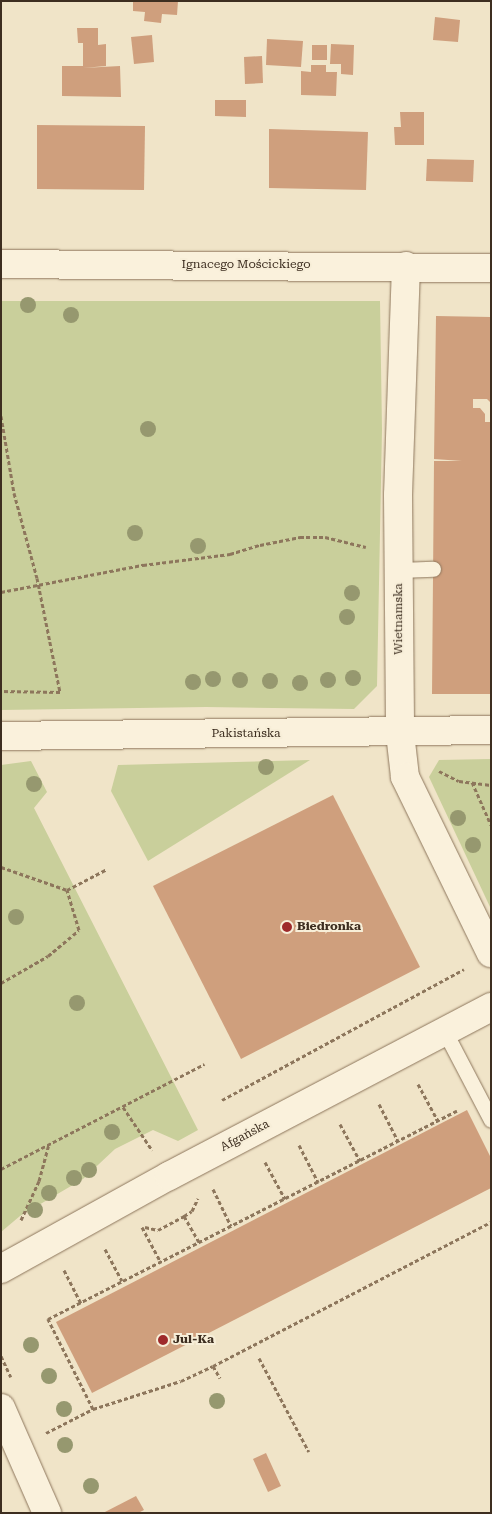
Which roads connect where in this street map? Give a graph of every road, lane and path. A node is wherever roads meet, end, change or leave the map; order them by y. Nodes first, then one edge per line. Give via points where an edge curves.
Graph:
1 (1, 264) edge
2 (406, 266) junction
3 (491, 268) edge
4 (1, 416) edge
5 (399, 560) junction
6 (433, 569) dead end
7 (39, 586) junction
8 (1, 592) edge
9 (1, 691) edge
10 (491, 730) edge
11 (400, 733) junction
12 (1, 736) edge
13 (434, 768) dead end
14 (472, 782) junction
15 (491, 784) edge
16 (491, 825) edge
17 (1, 867) edge
18 (107, 869) dead end
19 (67, 890) junction
20 (491, 953) edge
21 (448, 979) dead end
22 (1, 983) edge
23 (491, 1008) edge
24 (445, 1032) junction
25 (204, 1064) dead end
26 (418, 1084) dead end
27 (222, 1100) dead end
28 (480, 1100) junction
29 (379, 1104) dead end
30 (123, 1107) junction
31 (491, 1120) edge
32 (438, 1121) junction
33 (340, 1124) dead end
34 (398, 1141) junction
35 (49, 1143) junction
36 (298, 1145) dead end
37 (360, 1161) junction
38 (265, 1162) dead end
39 (1, 1169) edge
40 (169, 1176) junction
41 (318, 1182) junction
42 (213, 1189) dead end
43 (284, 1199) junction
44 (184, 1216) dead end
45 (491, 1222) edge
46 (18, 1225) dead end
47 (141, 1226) dead end
48 (231, 1226) junction
49 (199, 1242) junction
50 (103, 1246) dead end
51 (161, 1262) junction
52 (62, 1266) dead end
53 (1, 1269) edge
54 (122, 1282) junction
55 (81, 1302) junction
56 (259, 1358) dead end
57 (213, 1366) junction
58 (220, 1378) dead end
59 (1, 1408) edge
60 (93, 1409) junction
61 (45, 1434) dead end
62 (309, 1452) dead end
63 (47, 1513) edge

1 - 2 street, Ignacego Mościckiego
2 - 3 street, Ignacego Mościckiego
2 - 5 street, Wietnamska via 398,495
4 - 7 path via 14,493
5 - 6 lane
5 - 7 path via 378,550 325,537 300,537 230,554 143,565
5 - 11 street, Wietnamska
7 - 8 path
7 - 9 path via 60,692
10 - 11 street, Pakistańska
11 - 12 street, Pakistańska
11 - 20 street, Wietnamska via 405,777
13 - 14 path via 459,781
14 - 15 path
14 - 16 path
17 - 19 path
18 - 19 path
19 - 22 path via 79,930 48,956
21 - 27 path
23 - 24 street, Afgańska
24 - 28 lane
24 - 40 street, Afgańska
25 - 30 path
26 - 32 path
28 - 31 lane
28 - 32 path
29 - 34 path
30 - 35 path
30 - 40 path
32 - 34 path
33 - 37 path
34 - 37 path
35 - 39 path
35 - 46 path via 39,1181
36 - 41 path
37 - 41 path
38 - 43 path
40 - 53 street, Afgańska
41 - 43 path
42 - 48 path
43 - 48 path
44 - 49 path
45 - 57 path
47 - 51 path
48 - 49 path
49 - 51 path
50 - 54 path
51 - 54 path
52 - 55 path
54 - 55 path
55 - 60 path via 48,1319
56 - 62 path
57 - 58 path
57 - 60 path via 181,1381
59 - 63 street
60 - 61 path

